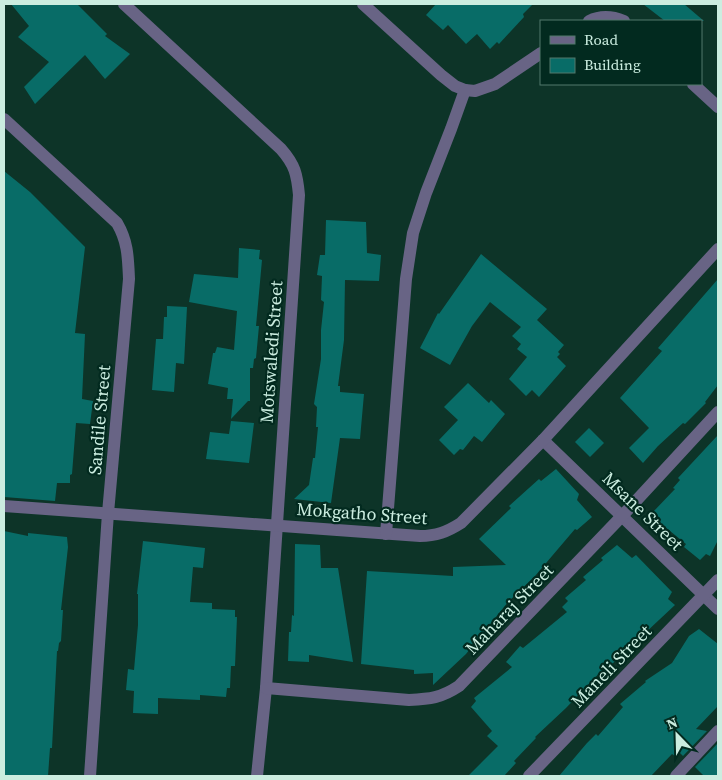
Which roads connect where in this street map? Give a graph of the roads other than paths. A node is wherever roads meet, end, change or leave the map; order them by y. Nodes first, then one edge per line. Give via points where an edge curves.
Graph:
1 (124, 4) edge
2 (363, 4) edge
3 (592, 20) edge
4 (621, 20) edge
5 (540, 54) edge
6 (694, 85) edge
7 (465, 90) junction
8 (718, 107) edge
9 (4, 120) edge
10 (718, 250) edge
11 (718, 412) edge
12 (543, 440) junction
13 (4, 506) edge
14 (108, 514) junction
15 (623, 515) junction
16 (276, 526) junction
17 (386, 534) junction
18 (718, 580) edge
19 (704, 595) junction
20 (718, 609) edge
21 (266, 688) junction
22 (718, 731) edge
23 (90, 776) edge
24 (257, 776) edge
25 (529, 776) edge
26 (676, 776) edge

1 - 16 street, Motswaledi Street via 281,149 298,174
2 - 7 street via 441,75
3 - 4 street via 605,16
5 - 7 street via 495,84 475,91
6 - 8 street
7 - 17 street via 413,233 406,278
9 - 14 street, Sandile Street via 102,208 117,223 124,236 129,279
10 - 12 street, Mokgatho Street
11 - 15 street, Maharaj Street
12 - 15 street, Msane Street
12 - 17 street, Mokgatho Street via 461,523 448,531 435,536
13 - 14 street, Mokgatho Street
14 - 16 street, Mokgatho Street
14 - 23 street, Sandile Street
15 - 19 street, Msane Street
15 - 21 street, Maharaj Street via 459,686 446,694 409,700
16 - 17 street, Mokgatho Street
16 - 21 street, Motswaledi Street
18 - 19 street, Maneli Street
19 - 20 street, Msane Street
19 - 25 street, Maneli Street
21 - 24 street, Motswaledi Street
22 - 26 street

